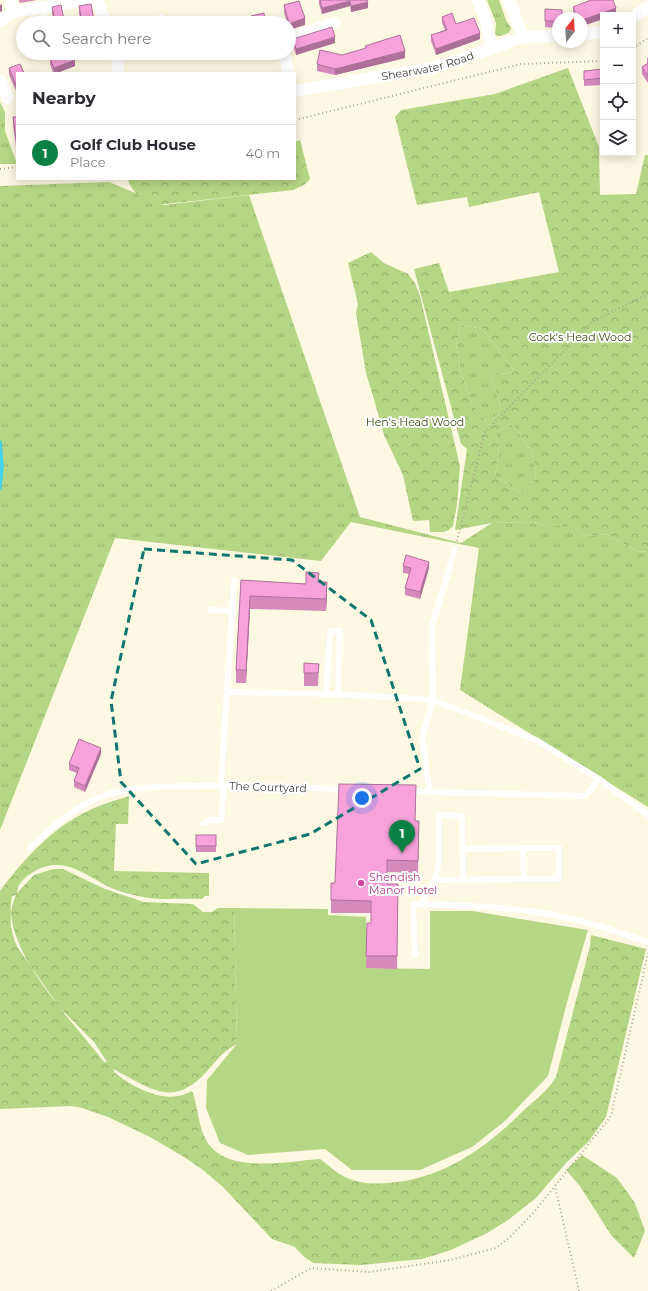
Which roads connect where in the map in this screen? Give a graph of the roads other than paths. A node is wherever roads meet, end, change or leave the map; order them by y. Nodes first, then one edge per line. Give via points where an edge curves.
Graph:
1 (10, 0) edge
2 (88, 0) edge
3 (97, 0) edge
4 (478, 0) edge
5 (509, 0) edge
6 (43, 7) junction
7 (648, 7) edge
8 (13, 12) junction
9 (636, 15) edge
10 (45, 16) edge
11 (103, 16) edge
12 (0, 21) edge
13 (336, 23) dead end
14 (600, 32) edge
15 (588, 34) edge
16 (296, 36) edge
17 (552, 36) edge
18 (523, 37) junction
19 (492, 48) junction
20 (117, 60) edge
21 (286, 60) edge
22 (119, 72) edge
23 (289, 72) edge
24 (0, 80) edge
25 (296, 91) edge
26 (8, 98) dead end
27 (455, 549) road end
28 (234, 580) dead end
29 (210, 610) dead end
30 (232, 611) junction
31 (227, 692) junction
32 (326, 694) junction
33 (338, 694) junction
34 (433, 700) junction
35 (600, 779) junction
36 (223, 786) junction
37 (351, 790) edge
38 (399, 791) edge
39 (430, 792) junction
40 (648, 815) edge
41 (203, 823) dead end
42 (30, 848) dead end
43 (523, 848) junction
44 (463, 849) junction
45 (524, 879) junction
46 (435, 880) junction
47 (464, 880) junction
48 (422, 904) junction
49 (648, 942) edge
50 (415, 955) dead end

1 - 8 street
2 - 6 street
3 - 11 street
4 - 19 street
5 - 18 street
6 - 8 street
6 - 10 lane
7 - 9 street
8 - 12 street
13 - 16 street
14 - 15 street
17 - 18 street, Shearwater Road
18 - 19 street, Shearwater Road
19 - 25 street, Shearwater Road via 432,68
20 - 22 street
21 - 23 street
24 - 26 street
27 - 34 lane via 432,626
28 - 30 lane
29 - 30 lane
30 - 31 lane
31 - 32 lane
31 - 36 lane
32 - 33 lane
32 - 33 lane via 330,631 340,631
33 - 34 lane
34 - 35 lane via 536,740
34 - 39 lane via 422,738
35 - 39 lane via 585,796
35 - 40 lane
36 - 37 lane, The Courtyard
36 - 41 lane via 221,820
36 - 42 lane, The Courtyard via 168,787 116,792 88,802 62,819
38 - 39 lane
43 - 44 lane
43 - 45 lane
43 - 45 lane via 559,848 559,879
44 - 46 lane via 462,816 439,815 439,858
44 - 47 lane
45 - 47 lane
46 - 47 lane
46 - 48 lane
48 - 49 lane via 497,906 533,911 570,918
48 - 50 lane via 413,905

